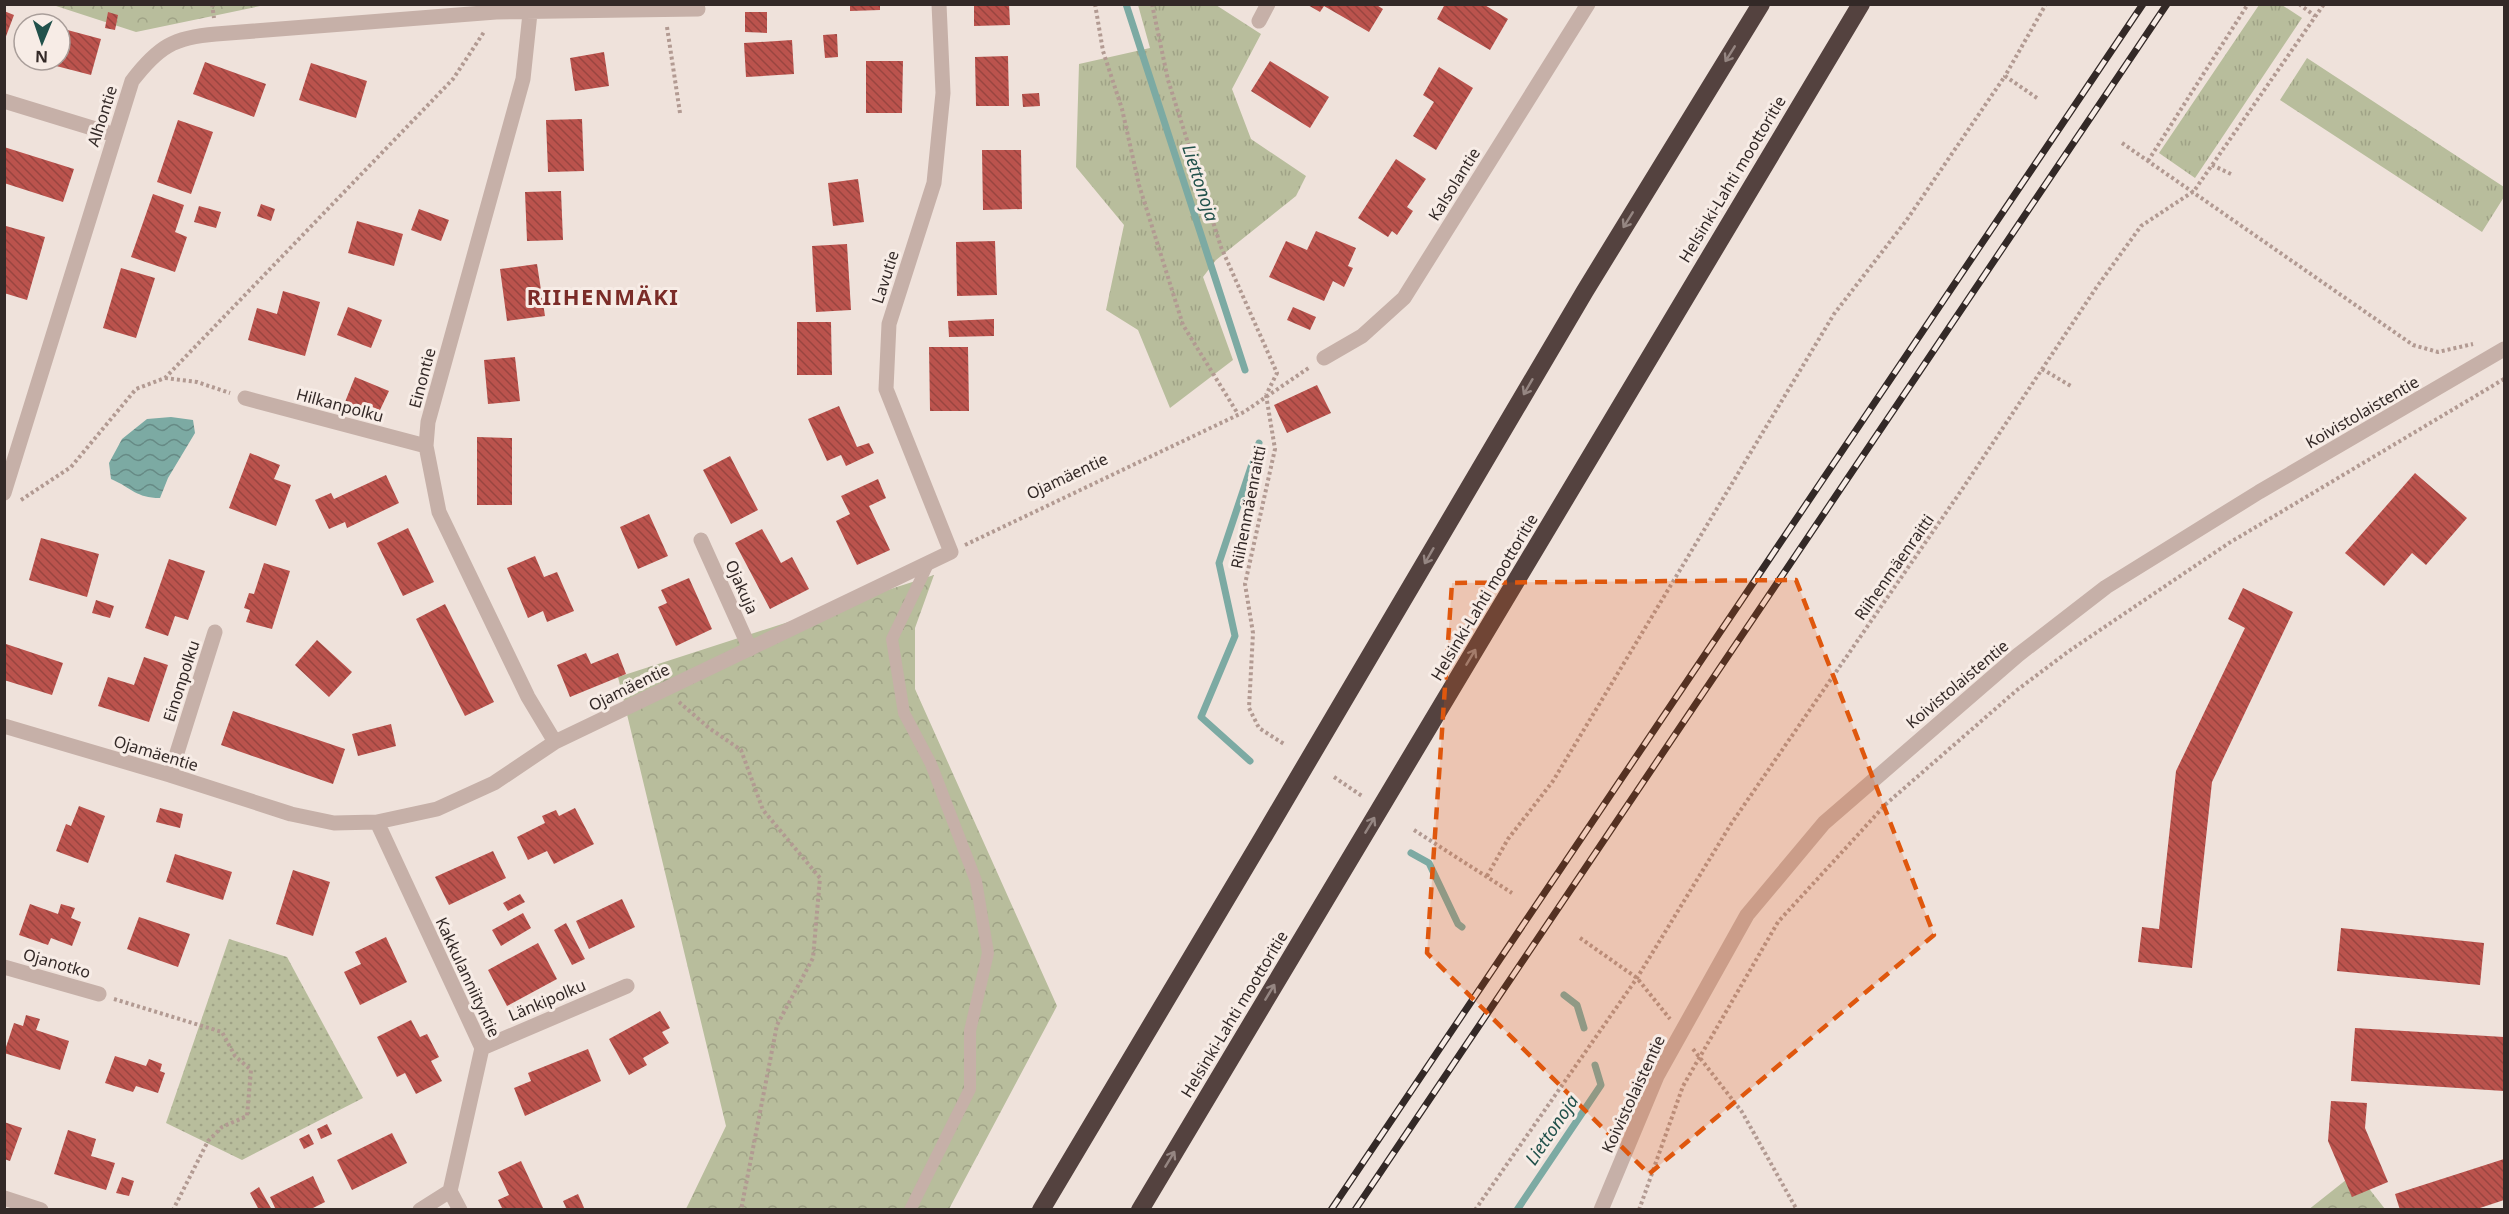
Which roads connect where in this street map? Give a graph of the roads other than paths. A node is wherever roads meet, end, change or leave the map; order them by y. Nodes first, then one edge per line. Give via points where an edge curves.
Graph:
1 (939, 4) edge
2 (1268, 4) edge
3 (1761, 4) edge
4 (1861, 4) edge
5 (531, 8) edge
6 (1582, 8) edge
7 (698, 9) dead end
8 (1258, 21) dead end
9 (4, 101) edge
10 (115, 135) junction
11 (2505, 349) edge
12 (1324, 358) road end
13 (245, 398) road end
14 (426, 446) junction
15 (9, 496) edge
16 (701, 540) dead end
17 (951, 552) joint
18 (929, 562) junction
19 (215, 632) dead end
20 (750, 649) junction
21 (4, 726) edge
22 (555, 742) junction
23 (170, 775) junction
24 (376, 822) junction
25 (4, 967) edge
26 (627, 986) dead end
27 (99, 994) road end
28 (482, 1048) junction
29 (450, 1191) junction
30 (4, 1197) edge
31 (40, 1209) edge
32 (420, 1209) edge
33 (460, 1209) edge
34 (910, 1209) edge
35 (1041, 1209) edge
36 (1140, 1209) edge
37 (1601, 1209) edge

1 - 17 street, Lavutie via 944,93 934,183 889,324 886,389
2 - 8 street
3 -> 35 highway via 1585,291
36 -> 4 highway, Helsinki-Lahti moottoritie
5 - 7 street, Alhontie
5 - 10 street, Alhontie via 185,36 160,51 132,81
5 - 14 street, Einontie via 523,79 429,422
6 - 12 street, Kalsolantie via 1404,298 1362,336
9 - 10 street
10 - 15 street, Alhontie
11 - 37 street, Koivistolaistentie via 2259,492 2106,587 2018,655 1824,823 1747,915 1657,1077
13 - 14 street, Hilkanpolku
14 - 22 street, Einontie via 439,512 528,697
16 - 20 street, Ojakuja
17 - 18 street, Ojamäentie
18 - 20 street, Ojamäentie
18 - 34 lane via 892,639 904,713 931,764 975,881 988,953 970,1031 970,1089
19 - 23 street, Einonpolku
20 - 22 street, Ojamäentie
21 - 23 street, Ojamäentie
22 - 24 street, Ojamäentie via 494,783 437,809
23 - 24 street, Ojamäentie via 291,814 334,823
24 - 28 street, Kakkulanniityntie
25 - 27 street, Ojanotko
26 - 28 street, Länkipolku
28 - 29 street, Kakkulanniityntie
29 - 32 street
29 - 33 street
30 - 31 street

